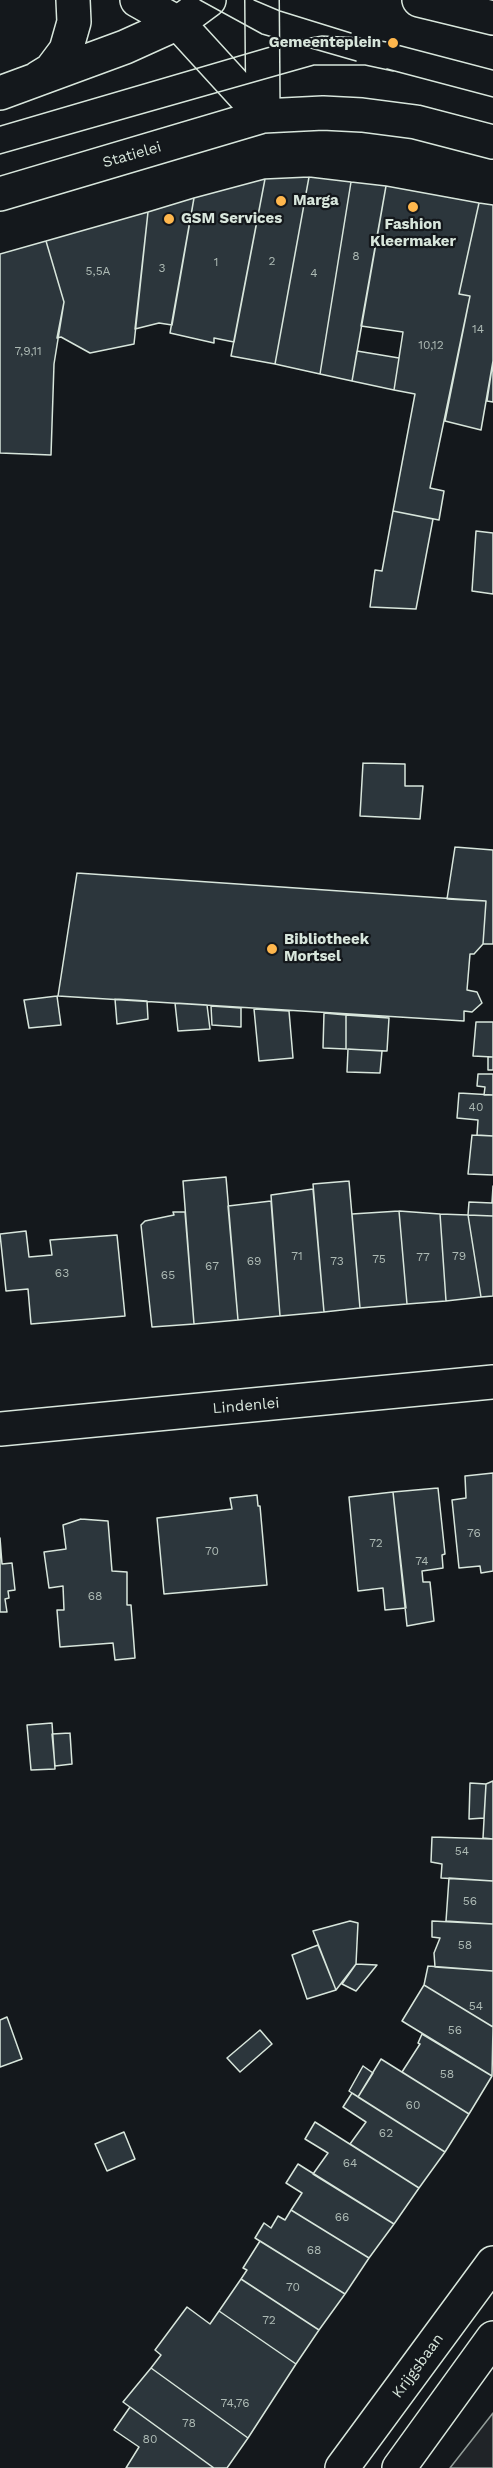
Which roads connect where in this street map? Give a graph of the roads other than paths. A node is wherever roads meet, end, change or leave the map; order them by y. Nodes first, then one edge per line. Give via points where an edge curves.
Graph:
1 (72, 0) edge
2 (137, 0) edge
3 (209, 0) edge
4 (262, 0) edge
5 (419, 0) edge
6 (493, 18) edge
7 (178, 23) junction
8 (15, 88) edge
9 (263, 116) junction
10 (493, 142) edge
11 (0, 194) edge
12 (493, 1382) edge
13 (0, 1429) edge
14 (493, 2263) edge
15 (493, 2338) edge
16 (342, 2468) edge
17 (399, 2468) edge

1 - 8 main road via 74,22 66,50 51,70
2 - 7 main road
3 - 7 main road
4 - 9 main road
5 - 6 main road
7 - 8 main road
7 - 9 main road
9 - 10 main road, Statielei via 362,115 416,122
9 - 11 main road, Statielei
12 - 13 main road, Lindenlei
14 - 16 main road, Krijgsbaan
15 - 17 main road

